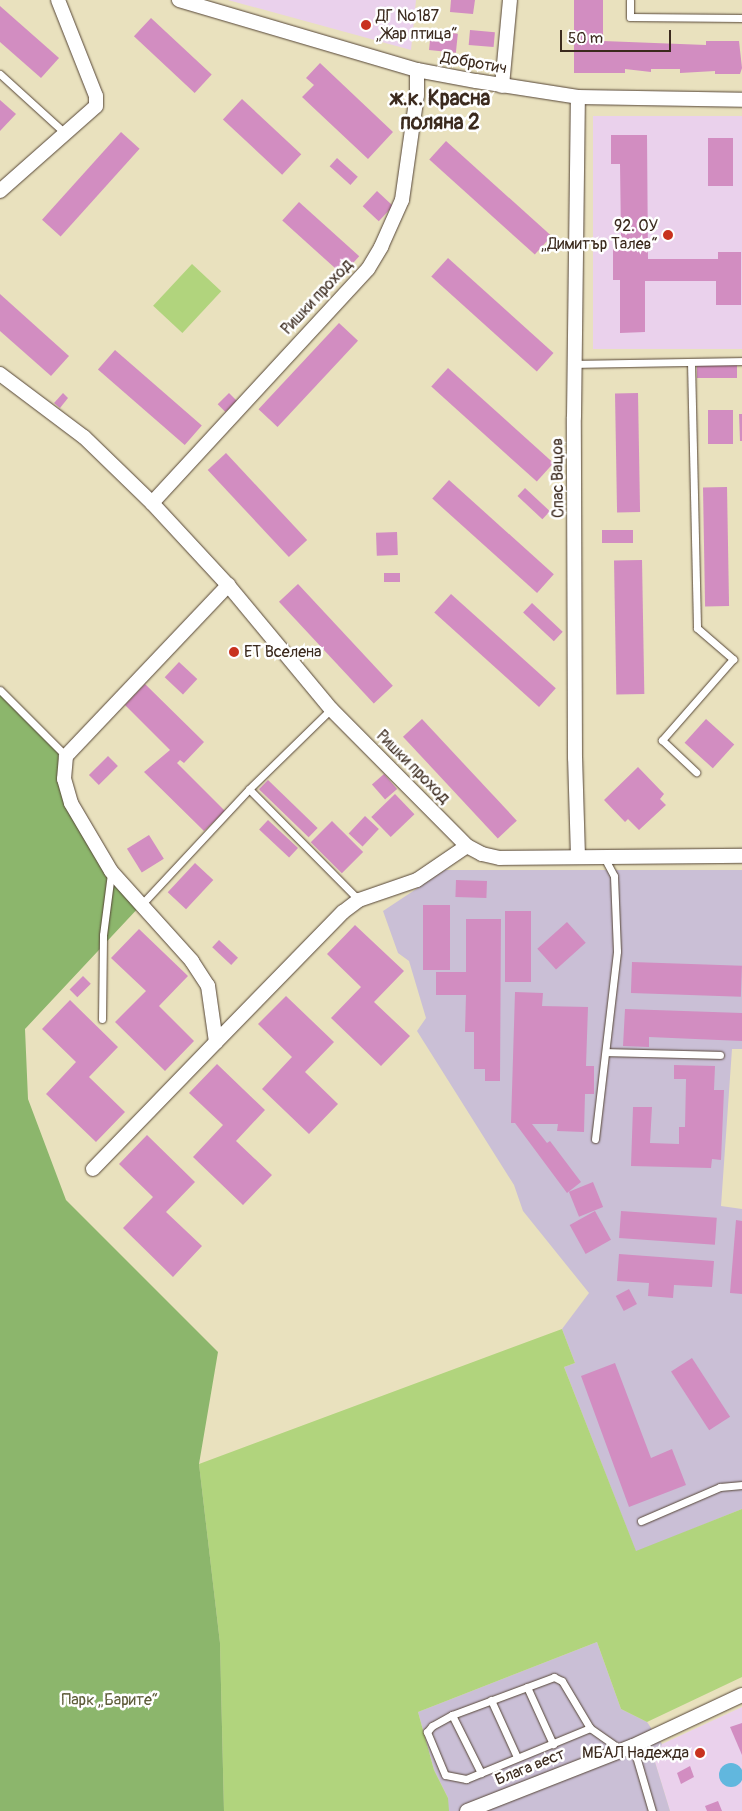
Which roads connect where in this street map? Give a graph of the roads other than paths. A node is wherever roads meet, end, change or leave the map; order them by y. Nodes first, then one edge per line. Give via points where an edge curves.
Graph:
1 (58, 0) edge
2 (179, 0) edge
3 (510, 0) edge
4 (630, 0) edge
5 (742, 18) edge
6 (417, 70) junction
7 (0, 74) edge
8 (502, 86) junction
9 (578, 98) junction
10 (742, 100) edge
11 (66, 134) junction
12 (0, 191) edge
13 (742, 360) edge
14 (692, 362) junction
15 (574, 364) junction
16 (0, 374) edge
17 (152, 503) junction
18 (228, 585) junction
19 (0, 690) edge
20 (331, 709) junction
21 (66, 756) junction
22 (696, 772) dead end
23 (249, 789) junction
24 (467, 846) junction
25 (742, 856) edge
26 (578, 857) junction
27 (604, 857) junction
28 (111, 871) junction
29 (359, 900) junction
30 (141, 905) junction
31 (102, 1019) dead end
32 (216, 1042) junction
33 (606, 1052) junction
34 (720, 1056) dead end
35 (595, 1139) dead end
36 (93, 1169) dead end
37 (742, 1485) edge
38 (641, 1521) dead end
39 (527, 1687) junction
40 (742, 1694) edge
41 (491, 1700) junction
42 (452, 1715) junction
43 (590, 1728) junction
44 (553, 1744) junction
45 (627, 1748) junction
46 (517, 1757) junction
47 (481, 1773) junction
48 (467, 1811) edge
49 (652, 1811) edge

1 - 11 street via 97,102 93,110
2 - 6 street, Добротич
3 - 8 street
4 - 5 lane via 630,17
6 - 8 street, Добротич
6 - 17 street, Ришки проход via 416,103 402,200 381,247 368,268
7 - 11 lane
8 - 9 street, Добротич
9 - 10 street, Добротич
9 - 15 street, Спас Вацов
11 - 12 street
13 - 14 lane
14 - 15 lane
14 - 22 lane via 697,628 733,658 662,740
15 - 26 street, Спас Вацов via 574,758
16 - 17 street, Ришки проход via 84,437
17 - 18 street, Ришки проход
18 - 20 street, Ришки проход
18 - 21 street
19 - 21 lane
20 - 23 lane
20 - 24 street, Ришки проход
21 - 28 street via 64,778 71,803
23 - 29 lane
23 - 30 lane
24 - 26 street, Ришки проход via 500,858
24 - 29 street via 417,880
25 - 27 street, Ришки проход
26 - 27 street, Ришки проход
27 - 33 lane via 614,876 617,919 617,951
28 - 30 street
28 - 31 lane via 104,935
29 - 32 street via 343,912
30 - 32 street via 192,961 208,986
32 - 36 street
33 - 34 lane
33 - 35 lane
37 - 38 lane via 720,1488
39 - 41 lane
39 - 43 lane via 554,1677 562,1681
39 - 44 lane
40 - 45 street, Блага вест
41 - 42 lane
41 - 46 lane
42 - 47 lane
42 - 47 lane via 427,1732 445,1775 466,1779
43 - 44 lane
43 - 45 lane
44 - 46 lane
45 - 48 street, Блага вест
45 - 49 lane
46 - 47 lane

